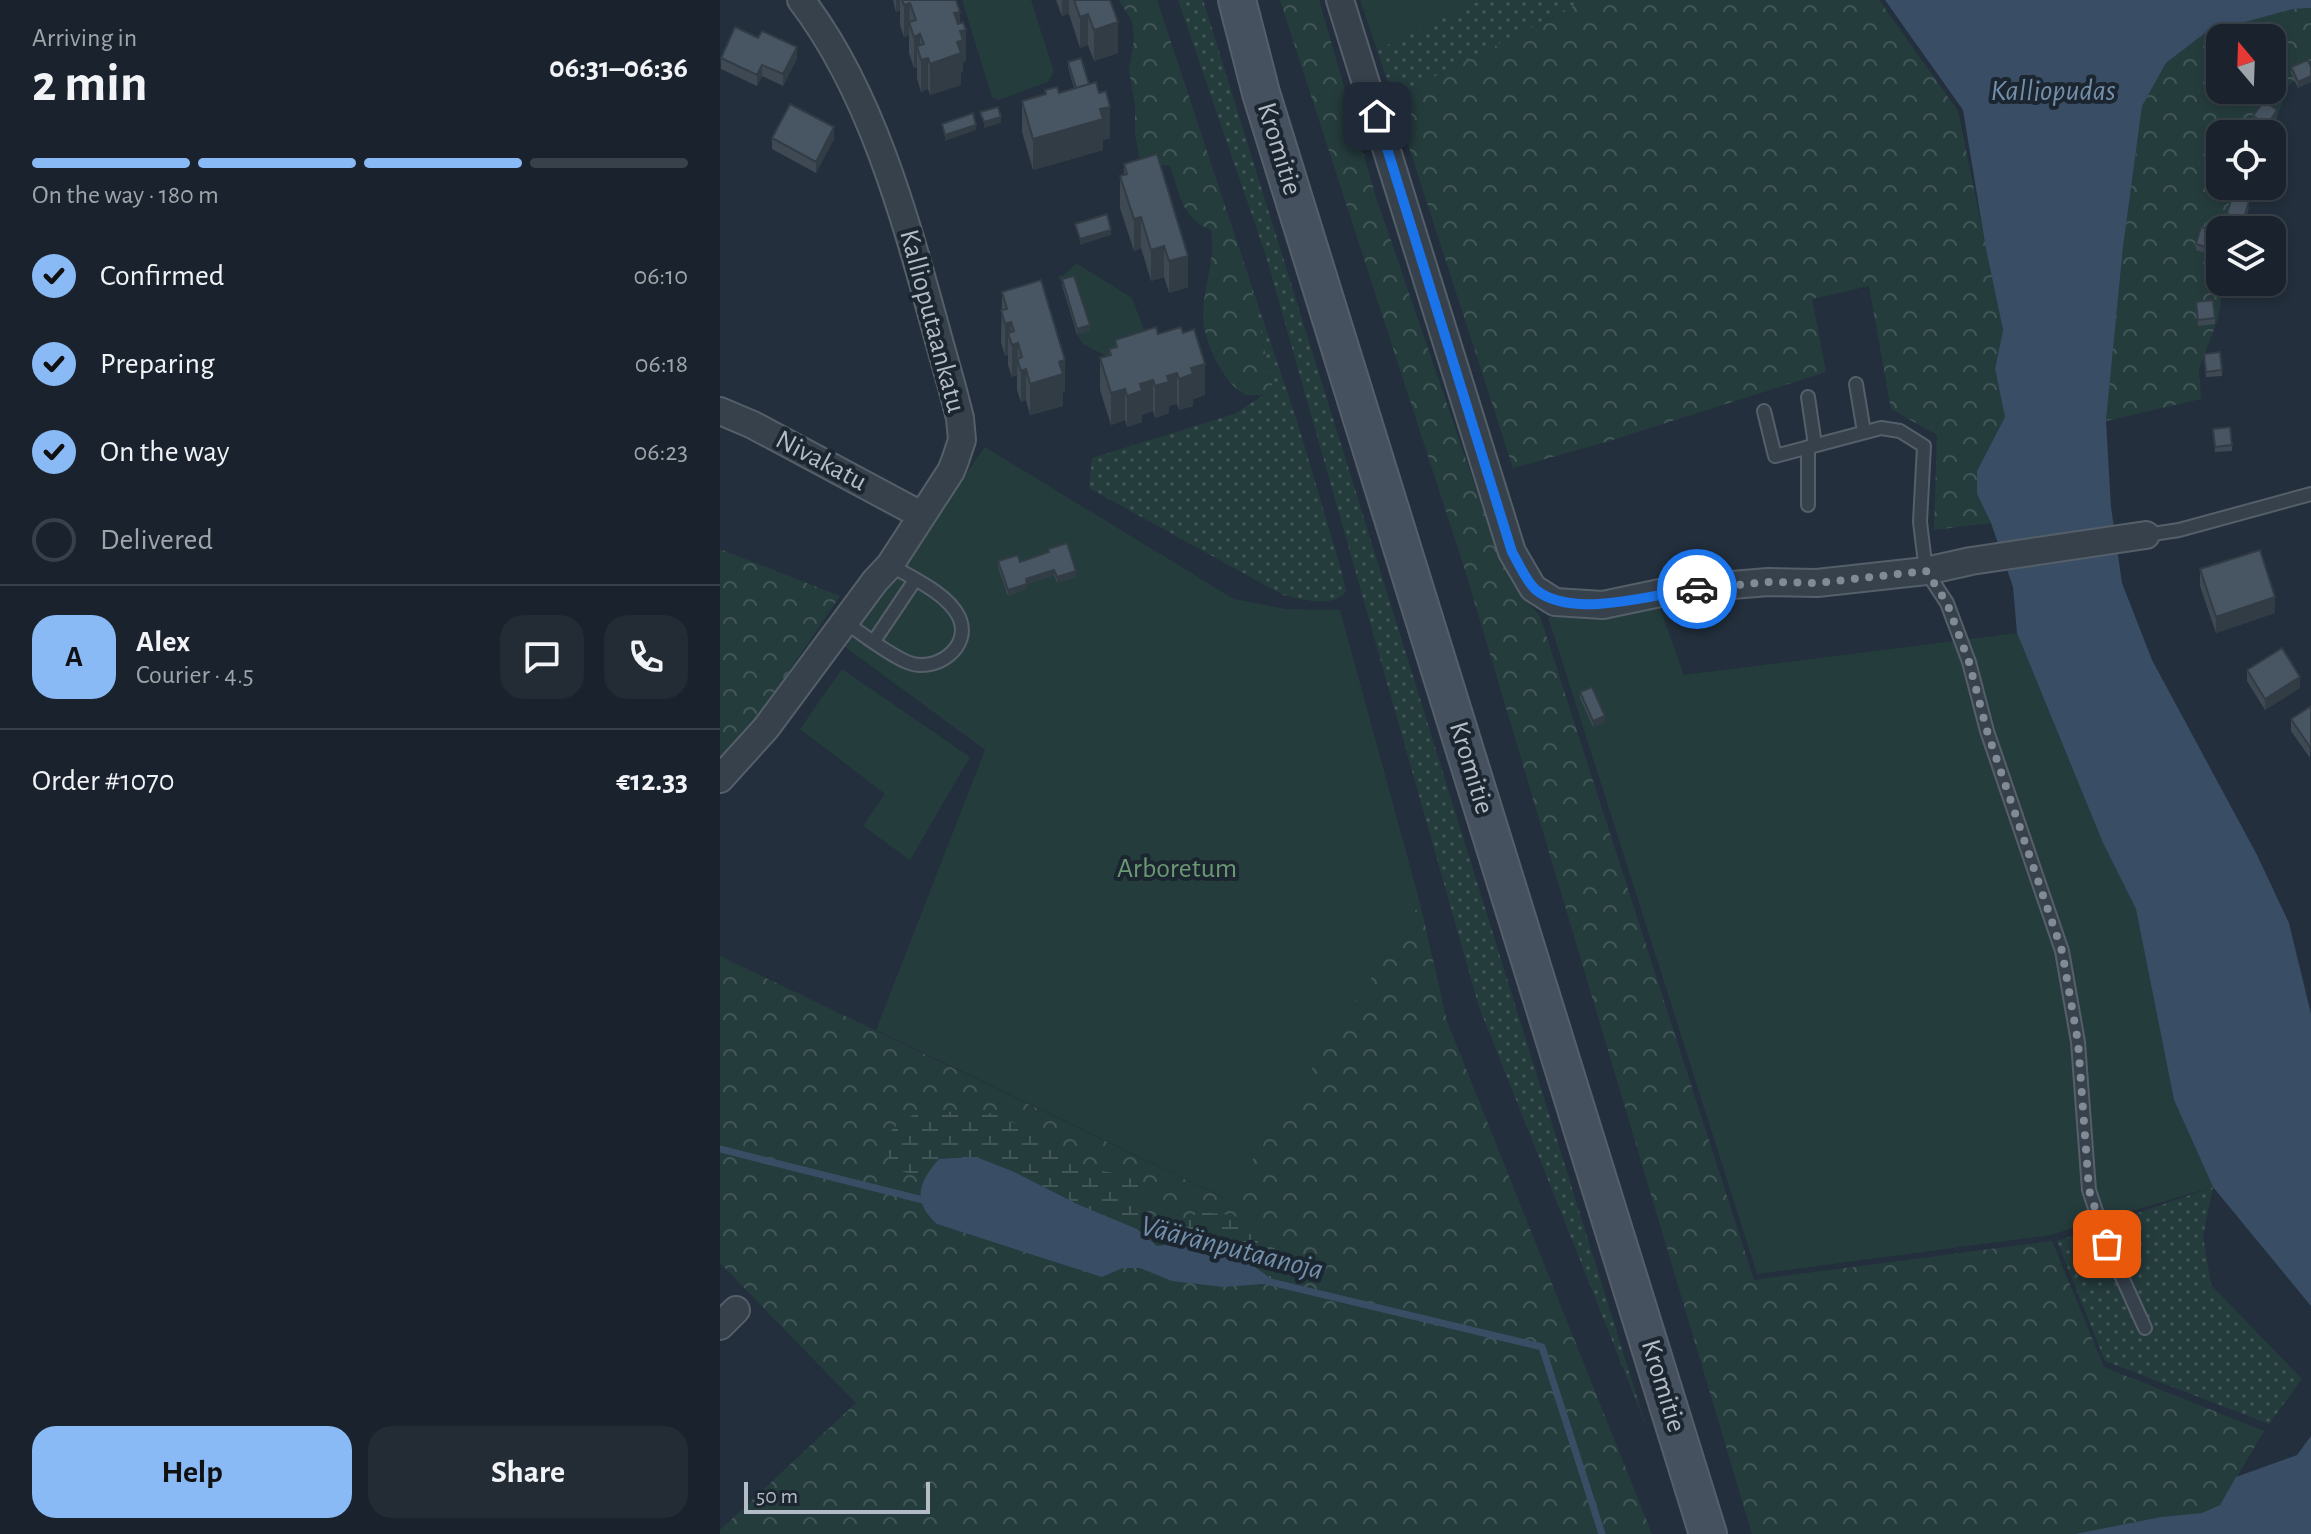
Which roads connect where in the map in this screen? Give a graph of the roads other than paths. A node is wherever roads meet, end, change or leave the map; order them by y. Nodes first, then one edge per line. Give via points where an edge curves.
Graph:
1 (801, 0) edge
2 (1237, 0) edge
3 (1340, 0) edge
4 (1856, 384) dead end
5 (1808, 397) dead end
6 (720, 411) edge
7 (1764, 411) dead end
8 (1864, 432) junction
9 (1812, 446) junction
10 (2311, 494) edge
11 (1808, 505) dead end
12 (921, 515) junction
13 (2146, 535) joint
14 (890, 565) junction
15 (1926, 571) junction
16 (915, 580) junction
17 (845, 622) junction
18 (874, 641) junction
19 (720, 779) edge
20 (2145, 1328) dead end
21 (1704, 1521) edge

1 - 12 street, Kallioputaankatu via 843,64 893,183 960,418 962,440 951,471
2 - 21 main road, Kromitie via 1261,93
3 - 15 street via 1512,552 1533,588 1555,602 1603,605 1720,586 1817,583
4 - 8 lane
5 - 9 lane
6 - 12 street, Nivakatu
7 - 9 lane via 1775,456
8 - 9 lane
8 - 15 lane via 1900,431 1924,446 1920,522
9 - 11 lane
10 - 13 lane
12 - 14 street, Kallioputaankatu
13 - 15 street
14 - 16 lane
14 - 17 street, Kallioputaankatu
15 - 20 lane via 1947,603 1969,662 1987,731 2062,951 2078,1042 2089,1190
16 - 18 lane
16 - 18 lane via 946,600 959,618 961,636 955,651 923,666
17 - 18 lane
17 - 19 street, Kallioputaankatu via 766,728

